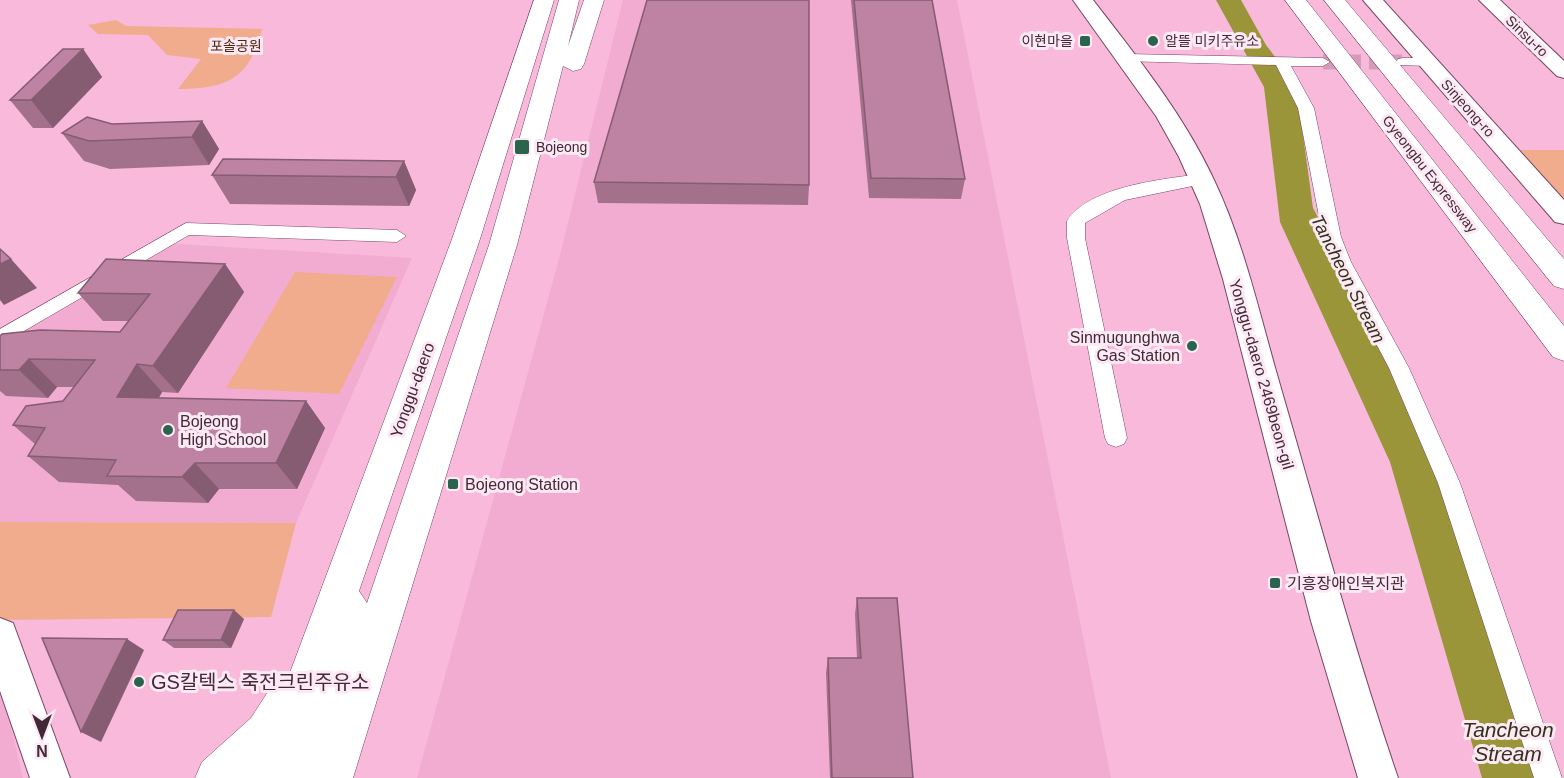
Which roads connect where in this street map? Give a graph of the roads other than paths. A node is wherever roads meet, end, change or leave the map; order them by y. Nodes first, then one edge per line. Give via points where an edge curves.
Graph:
1 (544, 0) edge
2 (568, 0) edge
3 (594, 0) edge
4 (1083, 0) edge
5 (1295, 0) edge
6 (1334, 0) edge
7 (1373, 0) edge
8 (1490, 0) edge
9 (1126, 58) junction
10 (1277, 62) junction
11 (1323, 62) tunnel mouth
12 (1403, 62) tunnel mouth
13 (1428, 62) junction
14 (1560, 64) edge
15 (1201, 179) junction
16 (511, 216) junction
17 (1564, 216) edge
18 (397, 236) dead end
19 (1564, 279) edge
20 (0, 338) edge
21 (1564, 349) edge
22 (1116, 438) dead end
23 (338, 592) junction
24 (0, 636) edge
25 (313, 660) junction
26 (333, 767) edge
27 (50, 778) edge
28 (218, 778) edge
29 (273, 778) edge
30 (1378, 778) edge
31 (1548, 778) edge

1 - 23 main road, Yonggu-daero via 466,239
2 - 16 main road
3 - 16 main road
4 - 9 street, Yonggu-daero 2469beon-gil
5 - 21 main road, Gyeongbu Expressway
6 - 19 main road
7 - 13 street, Sinjeong-ro
8 - 14 street, Sinsu-ro
9 - 10 street
9 - 15 street, Yonggu-daero 2469beon-gil via 1191,157
10 - 11 street
10 - 31 street via 1306,108 1332,237 1342,262 1399,368 1449,483
12 - 13 street
13 - 17 street, Sinjeong-ro
15 - 22 street via 1124,194 1089,209 1076,221 1076,238
15 - 30 street, Yonggu-daero 2469beon-gil via 1216,212 1348,692
16 - 26 main road
18 - 20 street via 186,229
23 - 25 main road, Yonggu-daero
23 - 26 main road via 354,618 311,753 311,766
24 - 27 street
25 - 28 main road via 266,733
25 - 29 main road, Yonggu-daero

